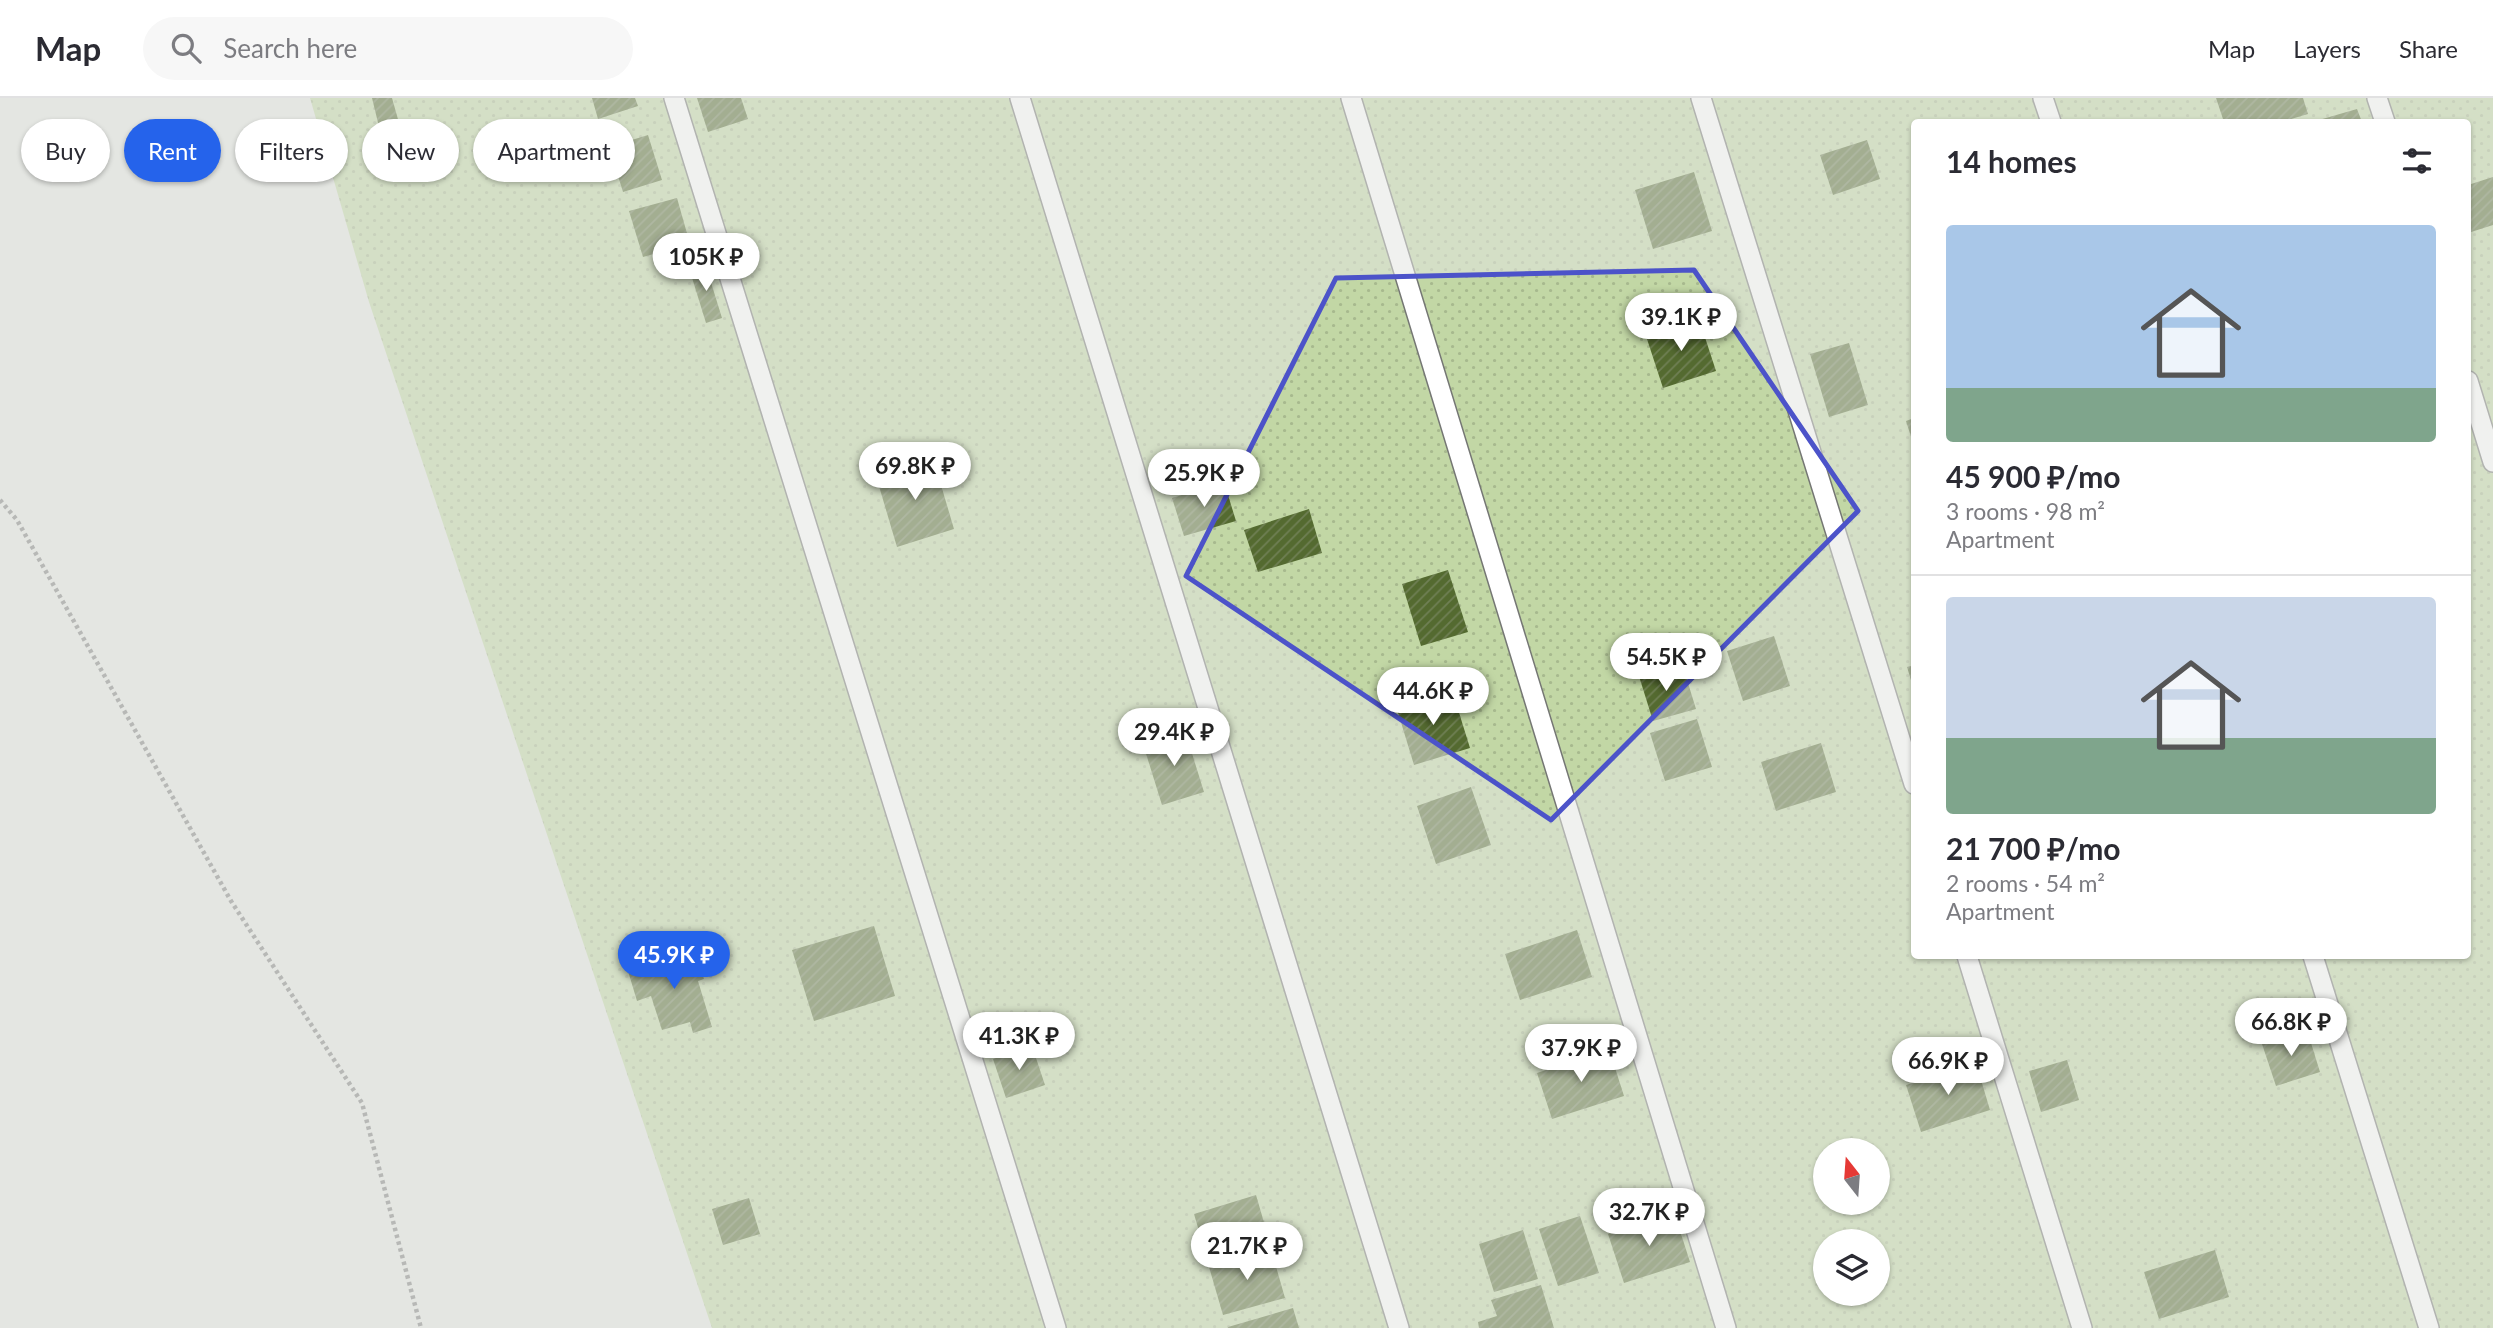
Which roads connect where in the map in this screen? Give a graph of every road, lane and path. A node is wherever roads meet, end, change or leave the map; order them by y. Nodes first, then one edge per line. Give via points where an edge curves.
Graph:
1 (674, 98) edge
2 (1020, 98) edge
3 (1351, 98) edge
4 (1701, 98) edge
5 (2043, 98) edge
6 (2378, 98) edge
7 (2050, 119) edge
8 (2384, 119) edge
9 (2471, 391) edge
10 (2493, 461) edge
11 (0, 500) edge
12 (1911, 774) edge
13 (1968, 959) edge
14 (2315, 959) edge
15 (421, 1328) edge
16 (1056, 1328) edge
17 (1399, 1328) edge
18 (1726, 1328) edge
19 (2082, 1328) edge
20 (2429, 1328) edge

1 - 16 lane
2 - 17 lane
3 - 18 lane
4 - 12 lane
5 - 7 lane
6 - 8 lane
9 - 10 lane
11 - 15 path via 17,520 231,901 362,1103
13 - 19 lane
14 - 20 lane

